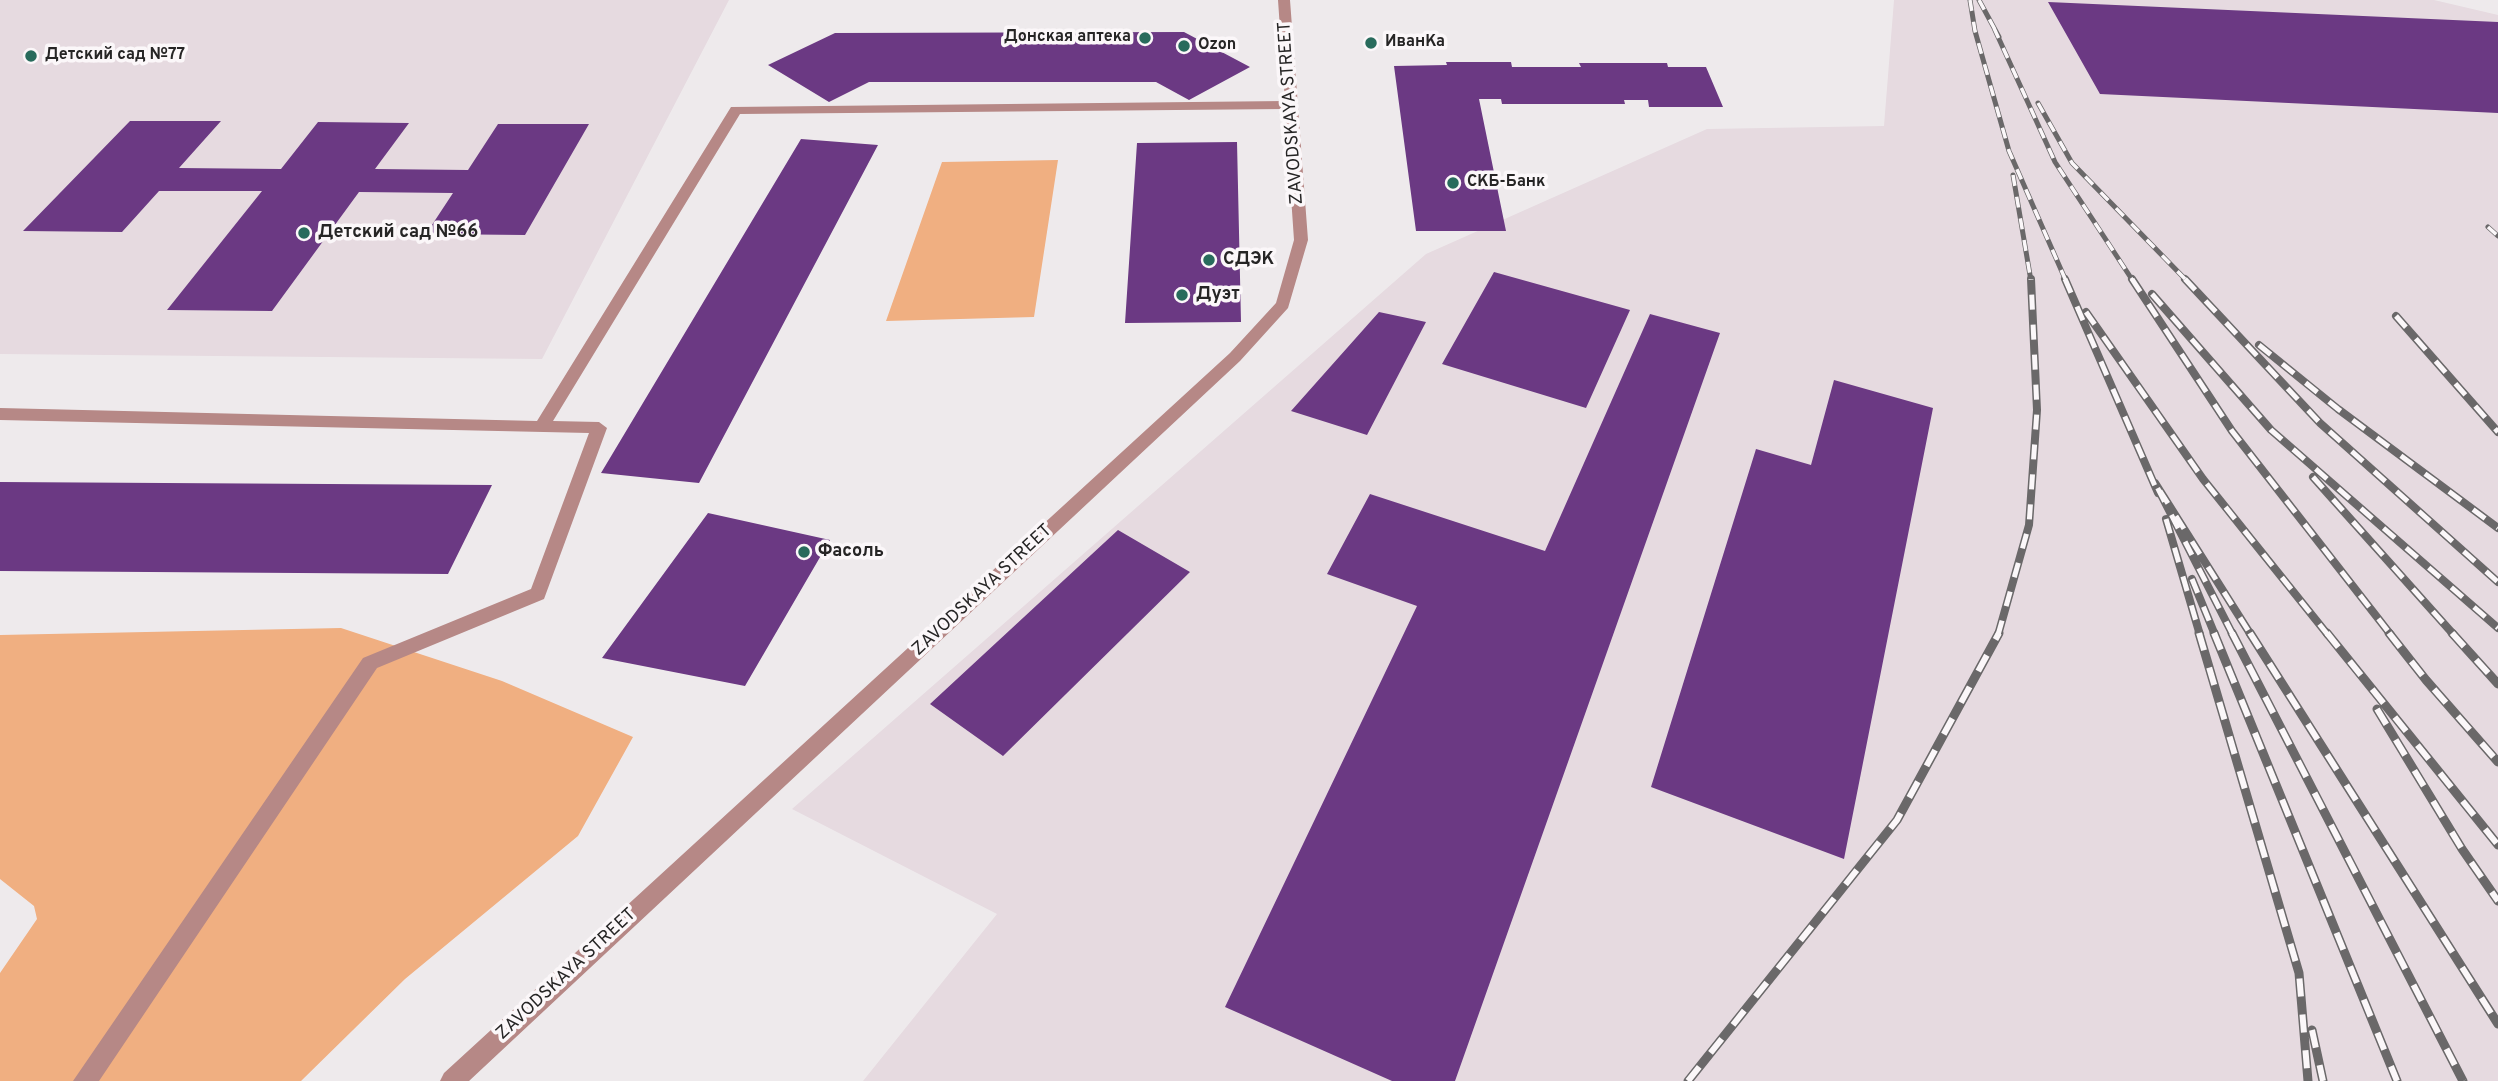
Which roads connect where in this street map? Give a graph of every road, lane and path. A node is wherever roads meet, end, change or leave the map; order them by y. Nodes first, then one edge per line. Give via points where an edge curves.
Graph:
1 (1284, 0) edge
2 (1292, 104) junction
3 (0, 414) edge
4 (541, 427) junction
5 (85, 1081) edge
6 (452, 1081) edge

1 - 2 street, ZAVODSKAYA STREET
2 - 4 street via 736,110
2 - 6 street, ZAVODSKAYA STREET via 1301,240 1283,305 1235,357
3 - 4 street
4 - 5 street via 599,428 538,594 370,663

